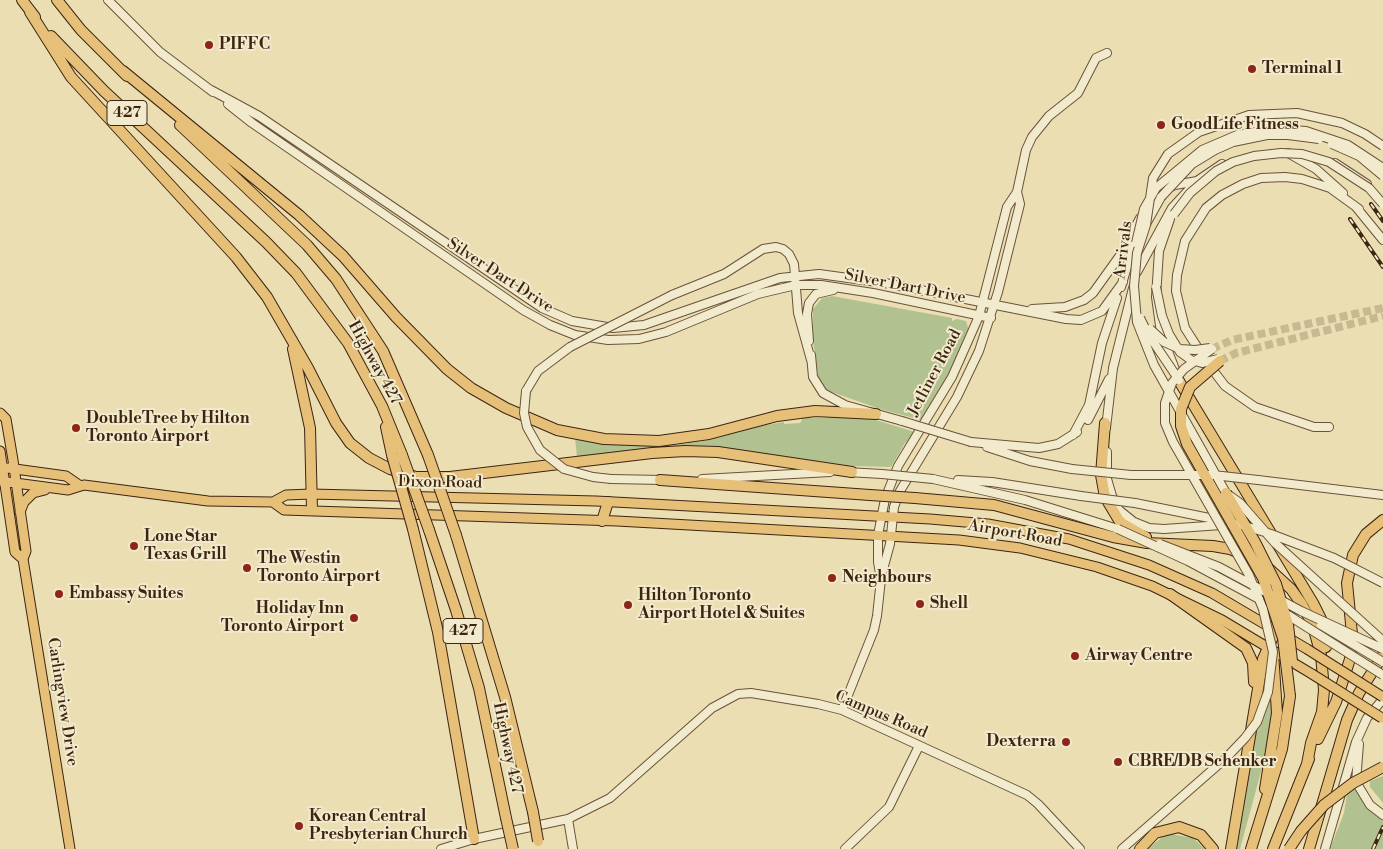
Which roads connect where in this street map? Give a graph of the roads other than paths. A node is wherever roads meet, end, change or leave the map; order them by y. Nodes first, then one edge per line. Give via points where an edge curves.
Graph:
1 (22, 0) edge
2 (57, 0) edge
3 (108, 0) edge
4 (30, 12) junction
5 (1107, 53) dead end
6 (123, 72) junction
7 (211, 90) junction
8 (1383, 146) edge
9 (1282, 151) junction
10 (1383, 169) edge
11 (1383, 176) edge
12 (1197, 180) junction
13 (1018, 192) junction
14 (1155, 194) junction
15 (1383, 203) edge
16 (1359, 209) junction
17 (1143, 212) junction
18 (408, 218) junction
19 (1146, 224) junction
20 (402, 226) junction
21 (1137, 233) junction
22 (1383, 240) edge
23 (1137, 272) junction
24 (795, 276) junction
25 (1123, 282) junction
26 (796, 285) junction
27 (1134, 286) junction
28 (1156, 287) junction
29 (841, 289) junction
30 (982, 303) junction
31 (994, 304) junction
32 (1011, 308) junction
33 (979, 316) junction
34 (990, 318) junction
35 (291, 341) junction
36 (811, 360) junction
37 (1219, 360) joint
38 (960, 362) junction
39 (972, 367) junction
40 (1113, 368) junction
41 (1179, 381) junction
42 (0, 412) edge
43 (876, 414) junction
44 (1105, 423) junction
45 (1329, 427) dead end
46 (1073, 435) junction
47 (971, 442) junction
48 (0, 451) edge
49 (397, 455) junction
50 (1, 467) edge
51 (14, 469) junction
52 (852, 472) junction
53 (934, 479) junction
54 (660, 480) junction
55 (2, 481) edge
56 (16, 483) junction
57 (80, 485) junction
58 (56, 489) junction
59 (1226, 493) junction
60 (311, 494) junction
61 (1383, 495) edge
62 (273, 502) junction
63 (608, 502) junction
64 (312, 510) junction
65 (20, 512) junction
66 (881, 516) junction
67 (893, 517) junction
68 (1383, 520) edge
69 (602, 521) junction
70 (1238, 524) junction
71 (1118, 529) junction
72 (878, 535) junction
73 (891, 536) junction
74 (1173, 544) junction
75 (23, 559) junction
76 (881, 579) junction
77 (1383, 583) edge
78 (1170, 594) junction
79 (1301, 611) junction
80 (1276, 630) junction
81 (1383, 641) edge
82 (1270, 649) junction
83 (1383, 649) edge
84 (1383, 655) edge
85 (1383, 662) edge
86 (1383, 675) edge
87 (1290, 696) junction
88 (1383, 698) edge
89 (1254, 703) junction
90 (842, 710) junction
91 (1322, 712) junction
92 (1383, 719) edge
93 (1363, 725) junction
94 (919, 746) junction
95 (1306, 764) junction
96 (1383, 767) edge
97 (1262, 807) junction
98 (1383, 815) edge
99 (568, 819) junction
100 (474, 839) junction
101 (539, 845) edge
102 (70, 849) edge
103 (441, 849) edge
104 (513, 849) edge
105 (573, 849) edge
106 (845, 849) edge
107 (1080, 849) edge
108 (1122, 849) edge
109 (1140, 849) edge
110 (1213, 849) edge
111 (1231, 849) edge
112 (1251, 849) edge
113 (1273, 849) edge
114 (1289, 849) edge
115 (1309, 849) edge
116 (1325, 849) edge

1 - 4 highway, Highway 427 / 427
2 - 6 highway, Highway 427 / 427
3 - 7 street, Silver Dart Drive via 160,52
4 - 35 highway via 71,77 241,264 267,297
4 - 49 highway, Highway 427 / 427 via 104,91 296,273 348,343 382,406
5 - 13 street, Jetliner Road via 1096,58 1078,93 1049,116 1032,137 1026,150
6 - 43 highway via 299,215 343,256 396,317 447,368 471,388 506,408 557,430 604,439 659,441 709,434 777,416 815,411
6 - 101 highway, Highway 427 / 427, bridge via 276,215 336,279 383,351 428,455 456,536 505,697
7 - 18 street, Silver Dart Drive via 258,116
7 - 20 street, Silver Dart Drive via 252,123
8 - 19 street, bridge via 1354,128 1314,115 1272,113 1229,120 1188,139 1163,160 1151,185
9 - 12 street via 1253,154 1226,162
9 - 15 street via 1316,155 1337,164 1360,177
9 - 16 street via 1316,169
10 - 14 street via 1356,150 1332,139 1304,132 1265,131 1234,137 1204,150 1172,175
10 - 21 street, Arrivals, bridge via 1348,145 1306,131 1277,129 1237,135 1202,150 1162,183 1144,210
11 - 19 street, bridge via 1359,156 1324,141 1288,135 1250,138 1220,148 1192,164 1161,197
12 - 14 street via 1174,185
12 - 23 street via 1172,208
13 - 30 street, Jetliner Road via 1007,208
13 - 31 street, Jetliner Road via 1020,204
14 - 17 street
15 - 28 street, bridge via 1369,188 1329,162 1299,154 1275,153 1233,162 1216,171 1186,197 1166,230
16 - 22 street
16 - 45 street via 1330,188 1292,177 1254,180 1230,190 1196,221 1180,256 1176,275 1185,328 1225,386 1255,407 1314,427
17 - 23 street
17 - 32 street via 1106,278 1084,300 1056,309
18 - 20 street
18 - 24 street, Silver Dart Drive via 542,308 572,322 597,326 644,325 742,290
19 - 27 street, bridge via 1137,253
20 - 26 street, Silver Dart Drive via 523,310 562,330 592,339 632,340 666,332 758,294
21 - 25 street, bridge
21 - 41 street, Arrivals, bridge via 1133,296 1148,334
23 - 40 street
24 - 26 street
24 - 30 street, Silver Dart Drive via 840,275
24 - 54 street, bridge via 790,254 772,247 760,251 724,274 672,295 570,347 538,371 526,391 524,413 527,427 540,450 564,469 585,476
25 - 32 street via 1102,311 1081,320 1066,320
25 - 46 street via 1102,343 1089,405
26 - 29 street, Silver Dart Drive
26 - 36 street via 798,314
27 - 59 street, bridge via 1137,322 1154,365
27 - 82 street, bridge via 1140,312 1156,336 1180,349 1212,348 1184,369 1172,383 1165,403 1165,423 1249,575 1263,609
28 - 37 street, bridge via 1162,316 1180,352 1198,362
28 - 41 street, bridge via 1159,325
29 - 33 street, Silver Dart Drive
29 - 36 street via 822,291 809,303
30 - 31 street, Silver Dart Drive
30 - 33 street, Jetliner Road
31 - 32 street, Silver Dart Drive
31 - 34 street, Jetliner Road
33 - 34 street, Silver Dart Drive
33 - 38 street, Jetliner Road
34 - 39 street, Jetliner Road
35 - 52 highway via 350,443 390,469 416,477 450,477 685,451 718,452
35 - 60 highway via 310,428
36 - 43 street via 813,377 823,393 845,405
37 - 87 highway, bridge via 1190,387 1181,409 1181,426 1187,444 1263,578 1282,638
38 - 39 street
38 - 66 street, Jetliner Road via 898,466
39 - 67 street, Jetliner Road via 900,491
40 - 44 street
40 - 46 street via 1088,419
41 - 91 highway via 1268,524 1321,619 1329,666
42 - 51 main road, Carlingview Drive via 6,419
43 - 47 street, bridge
44 - 70 street via 1110,490 1114,502 1126,516 1141,526 1156,529 1214,528
44 - 74 highway via 1101,475 1109,508 1120,522 1136,533
46 - 47 street via 1058,444 1039,448
47 - 61 street, bridge via 1030,461 1072,469 1132,475 1212,475
48 - 50 main road, Carlingview Drive
49 - 100 highway, bridge via 438,632
49 - 104 highway, Highway 427 / 427, bridge via 429,530 459,619 479,688
50 - 51 main road, Dixon Road
50 - 55 main road, Carlingview Drive
51 - 56 main road, Carlingview Drive
51 - 57 main road, Dixon Road via 66,476
52 - 53 street, bridge
52 - 54 street
53 - 70 street, bridge via 992,482 1135,503
53 - 71 street via 979,488
54 - 74 highway, bridge via 994,505 1113,536
55 - 56 main road, Dixon Road
55 - 75 main road, Carlingview Drive via 15,552
56 - 58 main road, Dixon Road
56 - 65 main road, Carlingview Drive
57 - 58 main road, Dixon Road via 68,490
57 - 62 main road, Dixon Road via 208,501
58 - 65 main road via 33,493
59 - 81 street, bridge via 1275,543
59 - 87 highway, bridge via 1255,542 1283,606 1292,647
60 - 62 main road, Dixon Road via 286,495
60 - 63 main road, Dixon Road
60 - 64 highway
62 - 64 main road, Dixon Road via 284,510
63 - 66 main road, Airport Road
63 - 69 highway
64 - 69 main road, Dixon Road
65 - 75 main road, Carlingview Drive via 26,551
66 - 67 main road, Airport Road
66 - 72 street, Jetliner Road
67 - 73 street, Jetliner Road
67 - 80 main road, Airport Road via 988,524 1043,533 1092,546 1173,575
68 - 95 highway via 1366,534 1353,555 1347,582 1352,634 1347,669 1336,702
69 - 72 main road, Airport Road
70 - 77 street, bridge via 1334,558
71 - 79 street, bridge via 1212,564
71 - 86 street, bridge via 1216,575 1291,616
72 - 73 main road, Airport Road
72 - 76 street, Jetliner Road
73 - 76 street, Jetliner Road
73 - 78 main road, Airport Road via 978,542 1047,554 1113,572
74 - 91 highway via 1213,546 1249,556 1291,589 1312,623 1319,643 1323,673
75 - 102 main road, Carlingview Drive
76 - 90 street via 874,630
78 - 82 main road, Airport Road
78 - 89 highway via 1246,648 1253,663
79 - 83 street, bridge
79 - 85 street, bridge
80 - 82 highway
80 - 88 main road, Airport Road, bridge
82 - 89 highway
82 - 92 main road, Airport Road, bridge
82 - 97 highway, bridge via 1277,713
82 - 108 street, bridge via 1268,692 1257,722 1226,758
84 - 115 highway via 1359,693 1347,720
87 - 97 highway via 1282,749
88 - 93 street
89 - 111 highway
90 - 94 street, Campus Road
90 - 99 street, Campus Road via 751,693 738,694 712,708 610,798
91 - 95 highway
93 - 98 street via 1356,782 1370,805
93 - 116 street
94 - 106 street via 889,807
94 - 107 street, Campus Road via 1027,795
95 - 113 highway
96 - 114 highway, bridge via 1353,783 1324,805
97 - 112 highway
99 - 100 street, Campus Road
99 - 105 street
100 - 103 street, Campus Road
109 - 110 highway via 1155,833 1172,827 1196,832

